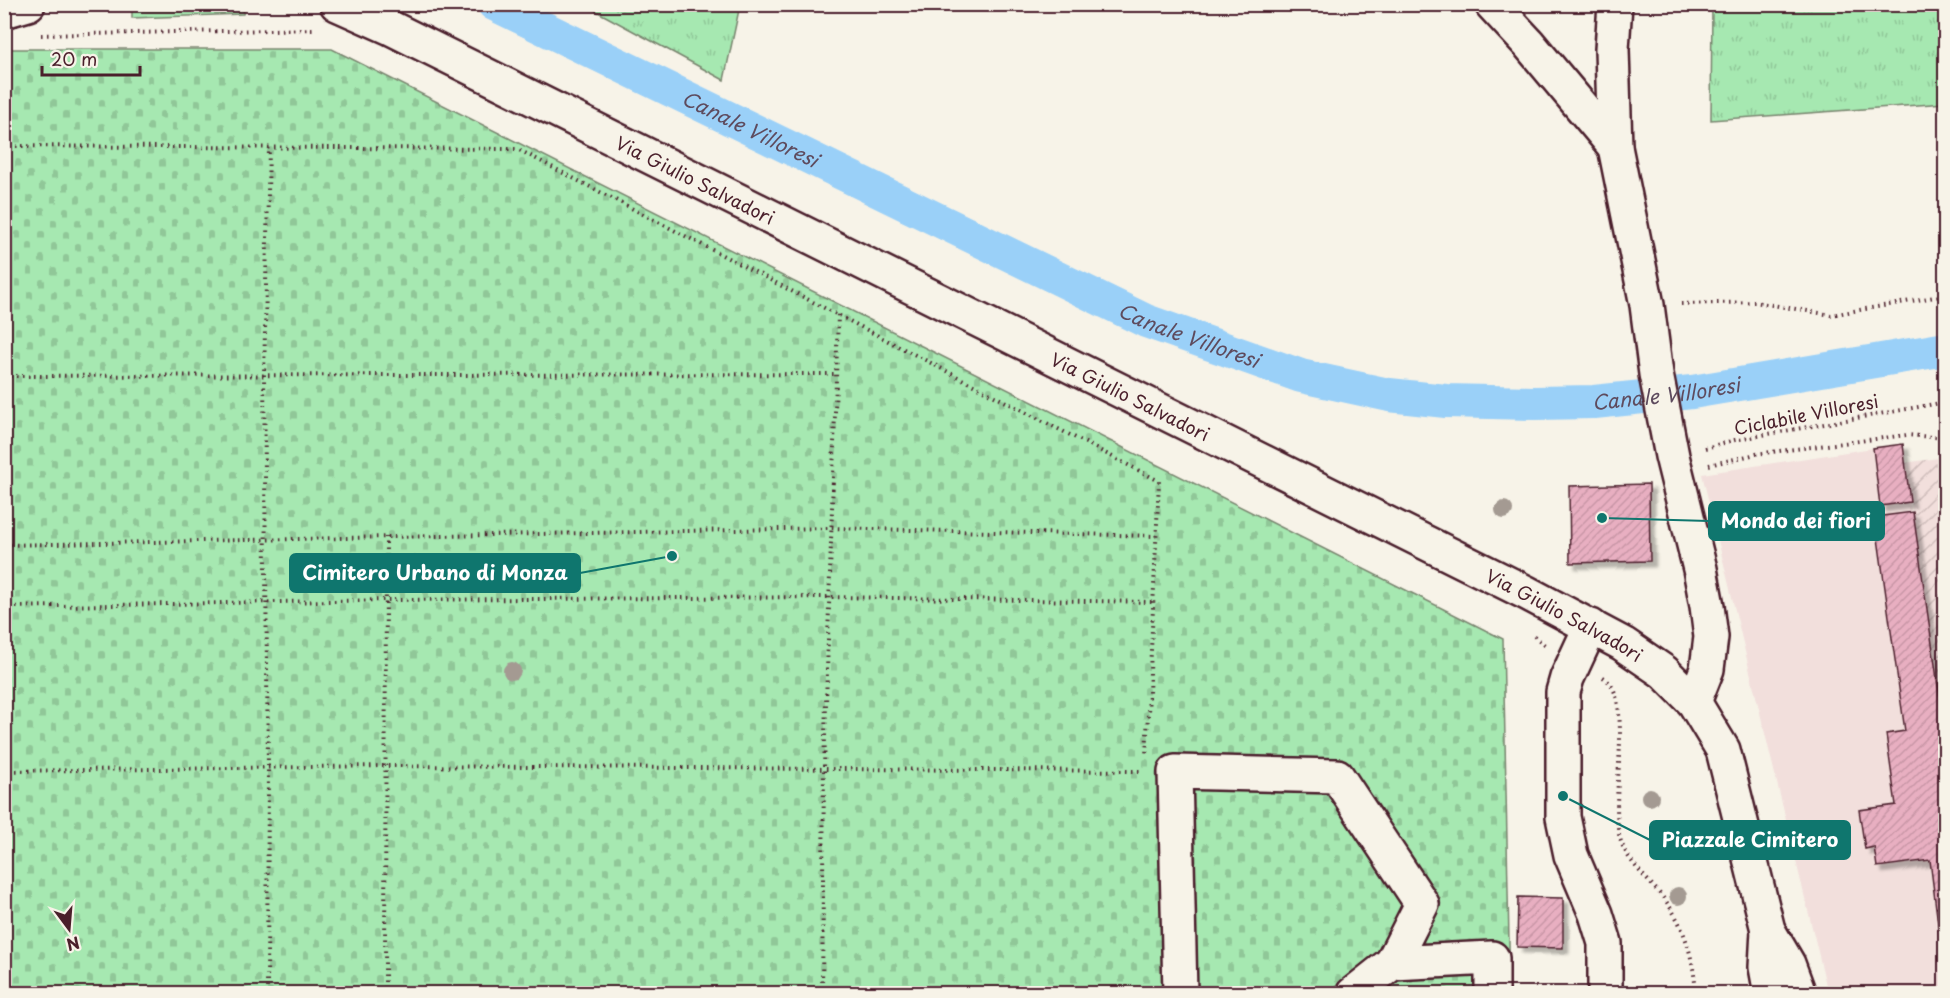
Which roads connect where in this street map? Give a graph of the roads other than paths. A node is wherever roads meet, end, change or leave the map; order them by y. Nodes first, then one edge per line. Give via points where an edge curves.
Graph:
1 (28, 4) edge
2 (1492, 4) edge
3 (1615, 4) edge
4 (4, 11) edge
5 (327, 17) edge
6 (1615, 147) junction
7 (1591, 627) junction
8 (1695, 702) junction
9 (1768, 930) junction
10 (1392, 963) junction
11 (1180, 993) edge
12 (1353, 993) edge
13 (1492, 993) edge
14 (1605, 993) edge
15 (1771, 993) edge
16 (1799, 993) edge

1 - 4 street
2 - 6 street
3 - 6 street
5 - 7 street, Via Giulio Salvadori via 391,28
6 - 8 street via 1647,304 1671,452 1707,606 1711,637 1707,669
7 - 8 street, Via Giulio Salvadori via 1664,672
7 - 14 street via 1563,692 1563,817 1571,855 1605,943
8 - 9 street, Via Giulio Salvadori via 1723,750
9 - 15 street, Via Giulio Salvadori via 1766,967
9 - 16 street, Via Giulio Salvadori
10 - 11 street via 1422,904 1337,776 1160,771
10 - 12 street
10 - 13 street via 1492,957

